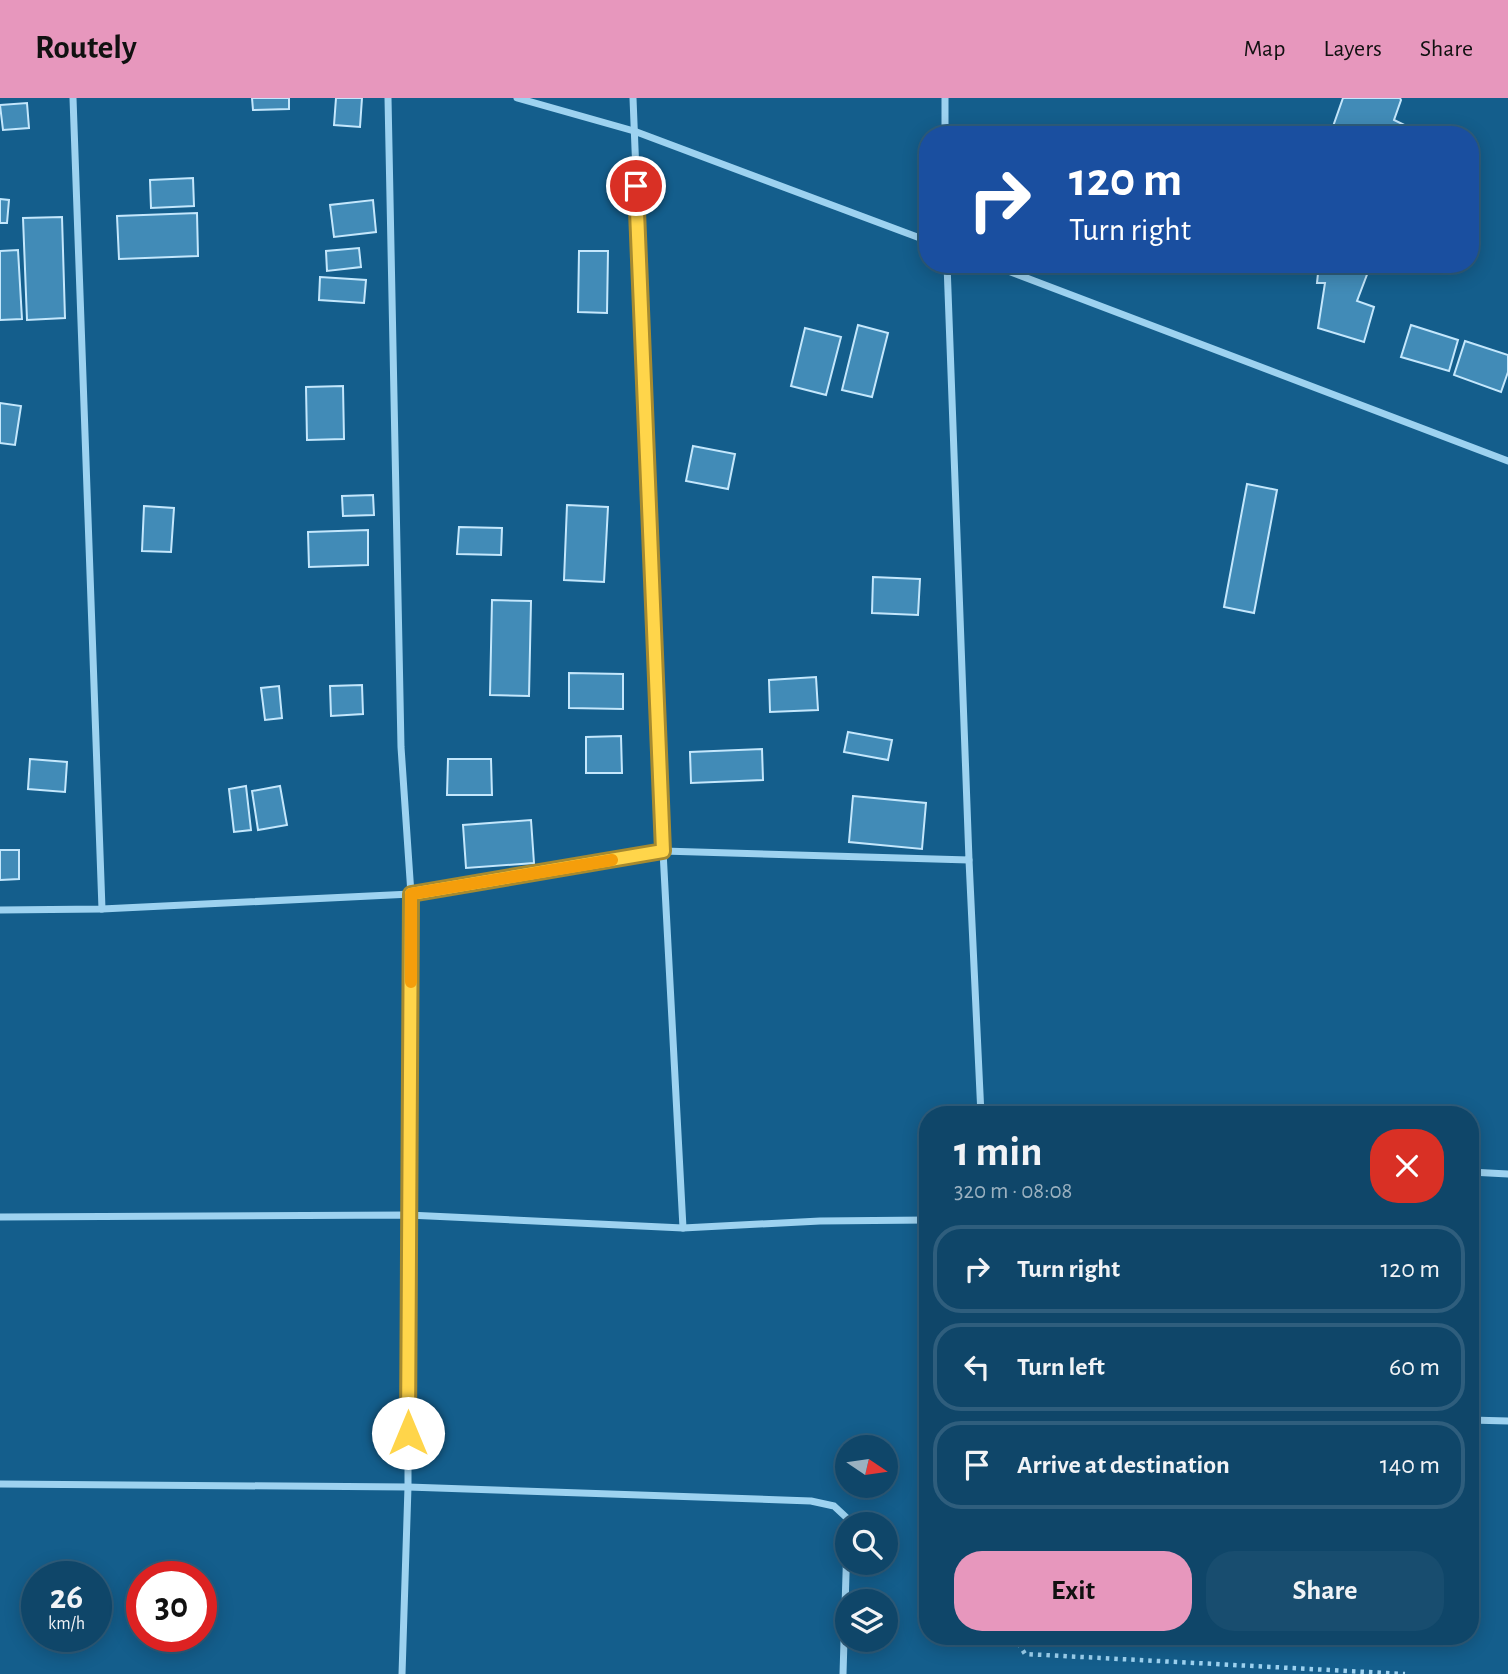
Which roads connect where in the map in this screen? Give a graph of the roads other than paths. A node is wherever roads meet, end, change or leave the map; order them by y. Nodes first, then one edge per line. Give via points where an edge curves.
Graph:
1 (73, 98) edge
2 (388, 98) edge
3 (517, 98) edge
4 (633, 98) edge
5 (945, 98) edge
6 (945, 126) edge
7 (634, 131) junction
8 (919, 238) edge
9 (947, 273) edge
10 (1014, 273) edge
11 (1508, 461) edge
12 (663, 851) junction
13 (969, 860) junction
14 (411, 894) junction
15 (102, 909) junction
16 (0, 910) edge
17 (981, 1106) edge
18 (1479, 1172) edge
19 (1508, 1174) edge
20 (408, 1215) junction
21 (0, 1217) edge
22 (919, 1220) edge
23 (683, 1228) junction
24 (1479, 1420) edge
25 (1508, 1421) edge
26 (0, 1484) edge
27 (408, 1487) junction
28 (840, 1512) edge
29 (846, 1575) edge
30 (402, 1674) edge
31 (843, 1674) edge

1 - 15 street
2 - 14 street via 401,747
3 - 7 street
4 - 7 street
5 - 6 street
7 - 8 street
7 - 12 street
9 - 13 street
10 - 11 street
12 - 13 street
12 - 14 street
12 - 23 street
13 - 17 street
14 - 15 street
14 - 20 street
15 - 16 street
18 - 19 street
20 - 21 street
20 - 23 street
20 - 27 street
22 - 23 street
24 - 25 street
26 - 27 street
27 - 28 street via 811,1501
27 - 30 street
29 - 31 street

